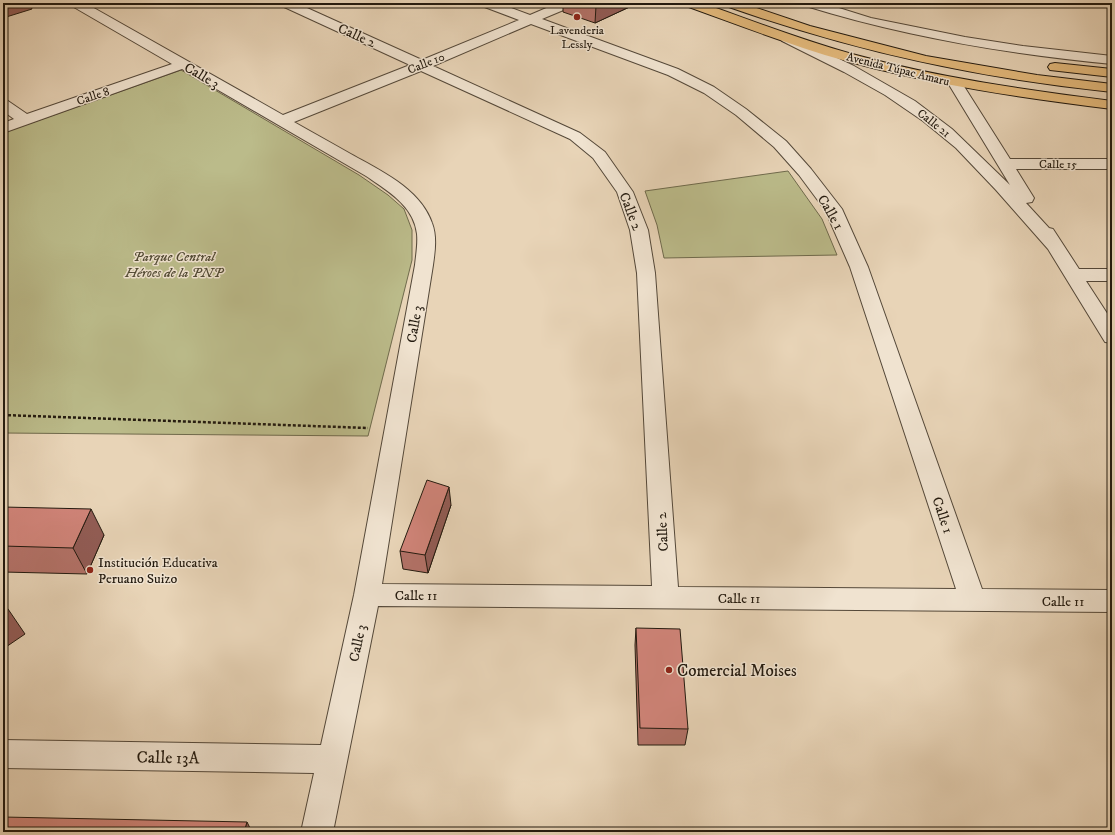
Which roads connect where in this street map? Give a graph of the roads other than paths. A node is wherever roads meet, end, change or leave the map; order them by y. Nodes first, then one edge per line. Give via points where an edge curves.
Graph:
1 (76, 3) edge
2 (286, 3) edge
3 (486, 3) edge
4 (569, 3) edge
5 (690, 3) edge
6 (730, 3) edge
7 (806, 8) edge
8 (529, 20) junction
9 (786, 37) junction
10 (1112, 60) edge
11 (184, 64) junction
12 (423, 65) junction
13 (1112, 73) edge
14 (955, 83) junction
15 (1112, 88) edge
16 (3, 104) edge
17 (1112, 105) edge
18 (25, 120) junction
19 (282, 121) junction
20 (3, 128) edge
21 (1005, 164) junction
22 (1112, 164) edge
23 (1054, 245) junction
24 (1072, 275) junction
25 (1112, 275) edge
26 (1112, 336) edge
27 (367, 595) junction
28 (666, 597) junction
29 (973, 600) junction
30 (1112, 601) edge
31 (3, 754) edge
32 (332, 759) junction
33 (317, 832) edge

1 - 11 street, Calle 3
2 - 12 street, Calle 2
3 - 8 street, Calle 1
4 - 8 street, Calle 10
5 - 9 main road, Avenida Túpac Amaru
6 - 15 main road, Avenida Túpac Amaru via 815,32 890,52 974,70
7 - 10 street via 951,40
7 - 13 main road via 829,21 899,40 1065,69
8 - 12 street, Calle 10
8 - 29 street, Calle 1 via 673,72 709,90 780,144 810,178 833,209 859,267
9 - 14 main road, Avenida Túpac Amaru via 849,58
9 - 23 street, Calle 21 via 906,101 947,132 993,177
11 - 18 street, Calle 8
11 - 19 street, Calle 3
12 - 19 street, Calle 10
12 - 28 street, Calle 2 via 575,136 599,155 625,192 639,230 646,273
14 - 17 main road, Avenida Túpac Amaru
14 - 21 street, Calle 21
16 - 18 street
18 - 20 street, Calle 8
19 - 27 street, Calle 3 via 372,172 403,193 418,208 426,233 424,265
21 - 22 street, Calle 15
21 - 23 street, Calle 21
23 - 24 street, Calle 21
24 - 25 street
24 - 26 street, Calle 21
27 - 28 street, Calle 11
27 - 32 street, Calle 3
28 - 29 street, Calle 11
29 - 30 street, Calle 11
31 - 32 street, Calle 13A
32 - 33 street, Calle 3

